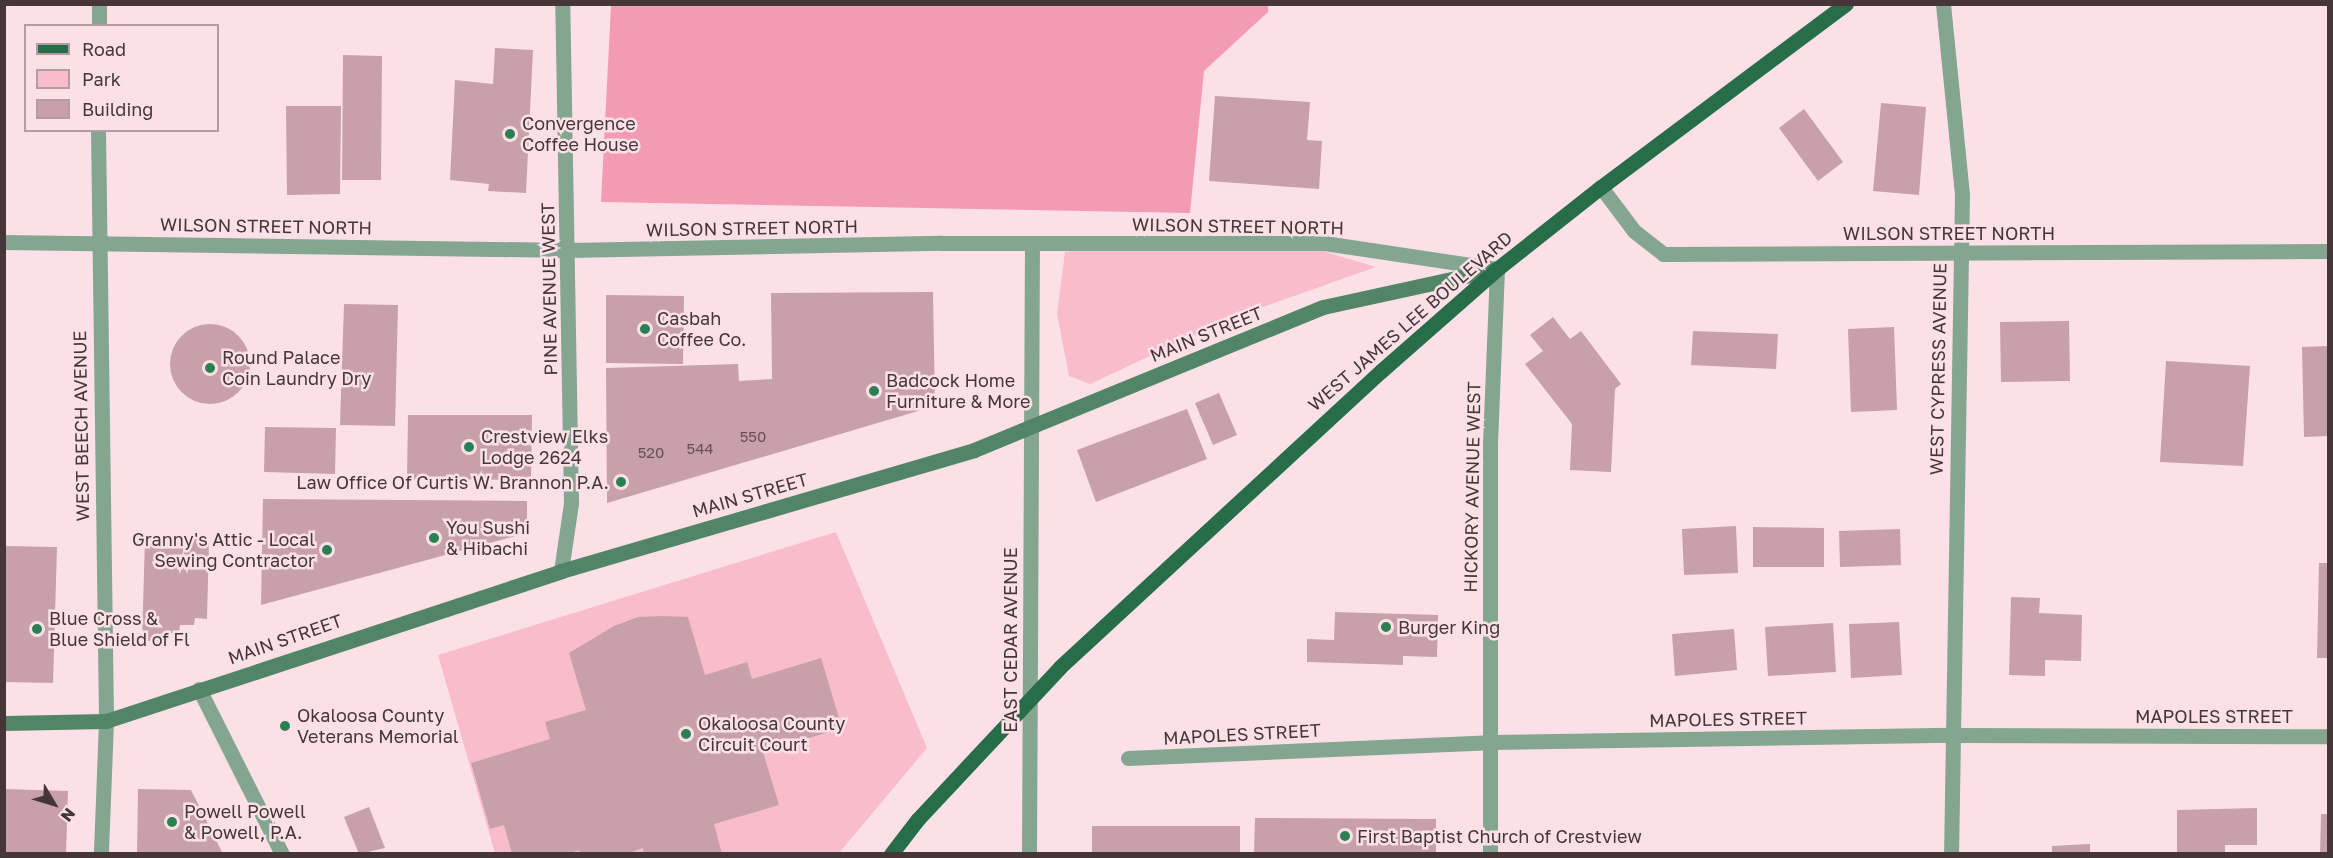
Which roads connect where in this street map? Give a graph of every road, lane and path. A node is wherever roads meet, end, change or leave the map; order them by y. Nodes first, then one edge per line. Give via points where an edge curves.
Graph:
1 (99, 4) edge
2 (562, 4) edge
3 (1846, 4) edge
4 (1943, 4) edge
5 (99, 24) edge
6 (98, 132) edge
7 (1601, 187) junction
8 (4, 242) edge
9 (98, 242) junction
10 (1032, 245) junction
11 (568, 250) junction
12 (2328, 251) edge
13 (1960, 252) junction
14 (1497, 269) junction
15 (1030, 427) junction
16 (561, 571) junction
17 (199, 688) junction
18 (1029, 701) junction
19 (106, 721) junction
20 (4, 723) edge
21 (1951, 735) junction
22 (2328, 736) edge
23 (1490, 742) junction
24 (1128, 758) dead end
25 (101, 854) edge
26 (282, 854) edge
27 (891, 854) edge
28 (1029, 854) edge
29 (1490, 854) edge
30 (1951, 854) edge

1 - 5 street
2 - 11 street, PINE AVENUE WEST
3 - 7 main road, WEST JAMES LEE BOULEVARD
4 - 13 street, WEST CYPRESS AVENUE via 1962,194
6 - 9 street, WEST BEECH AVENUE
7 - 13 street, WILSON STREET NORTH via 1634,231 1663,254
7 - 14 main road, WEST JAMES LEE BOULEVARD
8 - 9 street, WILSON STREET NORTH
9 - 11 street, WILSON STREET NORTH
9 - 19 street, WEST BEECH AVENUE
10 - 11 street, WILSON STREET NORTH
10 - 14 street, WILSON STREET NORTH via 1324,243
10 - 15 street, EAST CEDAR AVENUE
11 - 16 street, PINE AVENUE WEST via 571,503
12 - 13 street, WILSON STREET NORTH
13 - 21 street, WEST CYPRESS AVENUE
14 - 15 street, MAIN STREET via 1323,307
14 - 18 main road, WEST JAMES LEE BOULEVARD via 1172,561
14 - 23 street, HICKORY AVENUE WEST via 1490,443
15 - 16 street, MAIN STREET via 974,450
15 - 18 street, EAST CEDAR AVENUE
16 - 17 street, MAIN STREET
17 - 19 street, MAIN STREET
17 - 26 street
18 - 27 main road, WEST JAMES LEE BOULEVARD via 918,819
18 - 28 street, EAST CEDAR AVENUE
19 - 20 street, MAIN STREET
19 - 25 street, WEST BEECH AVENUE
21 - 22 street, MAPOLES STREET
21 - 23 street, MAPOLES STREET
21 - 30 street, WEST CYPRESS AVENUE
23 - 24 street, MAPOLES STREET
23 - 29 street, HICKORY AVENUE WEST

